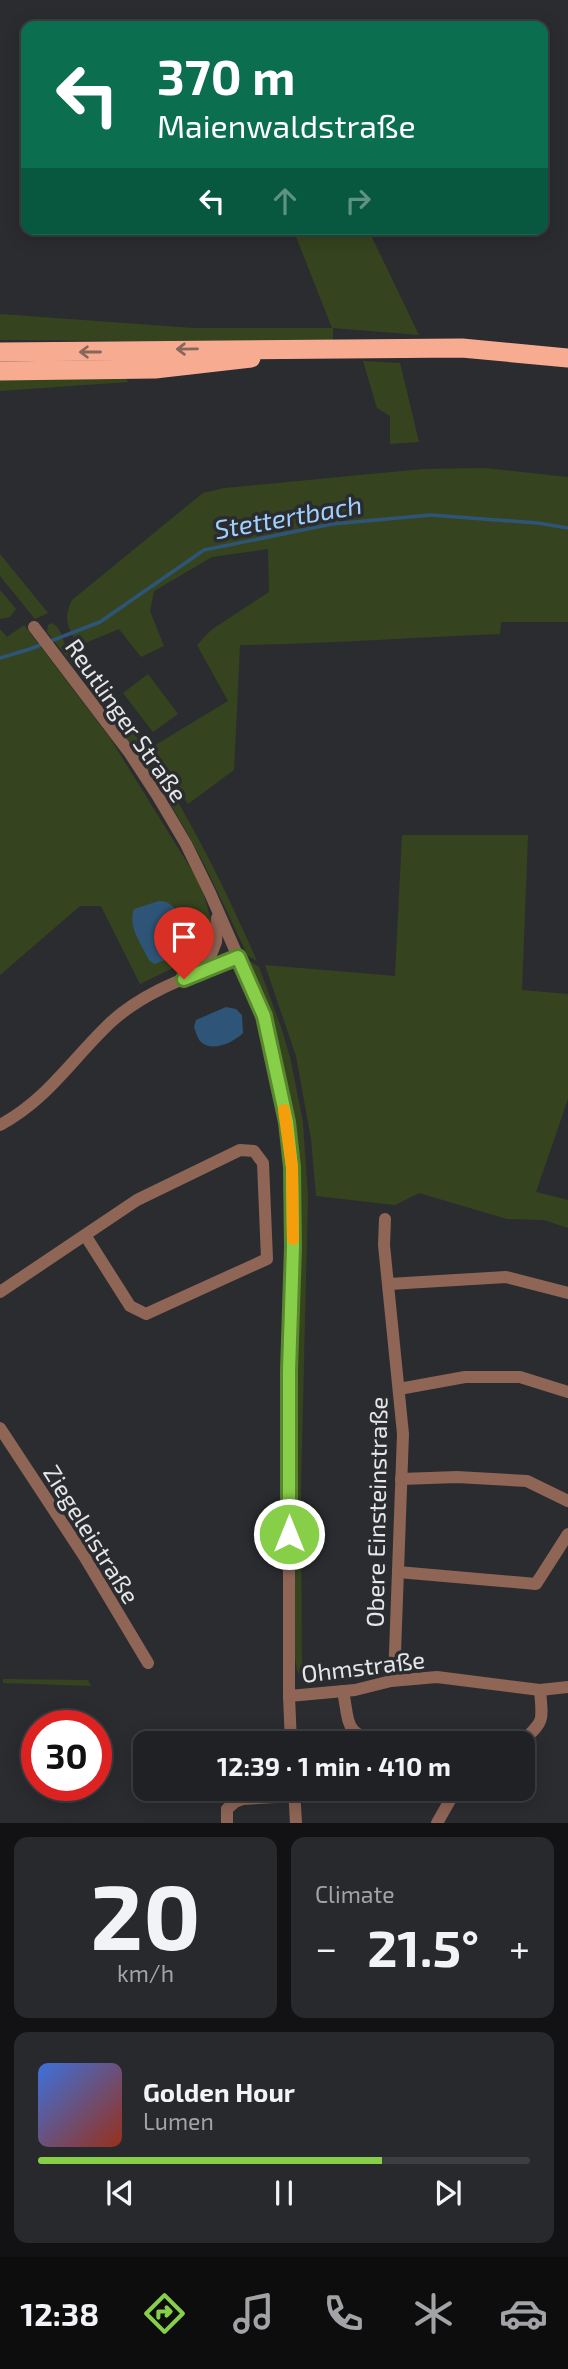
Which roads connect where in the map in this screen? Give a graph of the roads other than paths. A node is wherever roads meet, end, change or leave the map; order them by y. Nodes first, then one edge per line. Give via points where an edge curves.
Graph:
1 (304, 349) junction
2 (0, 352) edge
3 (568, 358) edge
4 (0, 371) edge
5 (34, 627) dead end
6 (216, 907) junction
7 (238, 957) junction
8 (205, 970) junction
9 (0, 1125) edge
10 (385, 1219) dead end
11 (85, 1235) junction
12 (389, 1284) junction
13 (0, 1292) edge
14 (568, 1293) edge
15 (399, 1389) junction
16 (568, 1392) edge
17 (0, 1428) edge
18 (401, 1479) junction
19 (568, 1501) edge
20 (568, 1534) edge
21 (398, 1572) junction
22 (148, 1662) dead end
23 (394, 1680) junction
24 (568, 1687) edge
25 (541, 1690) junction
26 (343, 1691) junction
27 (289, 1696) junction
28 (290, 1731) edge
29 (353, 1731) edge
30 (534, 1731) edge
31 (241, 1801) edge
32 (295, 1801) edge
33 (450, 1801) edge
34 (227, 1823) edge
35 (296, 1823) edge
36 (437, 1823) edge

1 -> 2 highway
1 - 3 highway via 462,348
1 - 4 highway via 178,368
5 - 6 street, Reutlinger Straße via 157,795
6 - 7 street, Reutlinger Straße
6 - 8 street via 216,942
7 - 8 street
7 - 27 street, Reutlinger Straße via 264,1016 292,1167
8 - 9 street via 129,1007 34,1103
10 - 12 street, Obere Einsteinstraße
11 - 11 street via 130,1306 146,1314 267,1259 263,1163 254,1152 240,1150 137,1200
11 - 13 street
12 - 14 street via 506,1277
12 - 15 street, Obere Einsteinstraße
15 - 16 street via 465,1377 515,1377
15 - 18 street, Obere Einsteinstraße
17 - 22 street, Ziegeleistraße
18 - 19 street via 527,1481
18 - 21 street, Obere Einsteinstraße
20 - 21 street via 536,1584
21 - 23 street, Obere Einsteinstraße
23 - 25 street, Ohmstraße via 437,1677
23 - 26 street, Ohmstraße
24 - 25 street, Ohmstraße
25 - 30 street via 542,1719
26 - 27 street, Ohmstraße
26 - 29 street
27 - 28 street, Reutlinger Straße
31 - 34 street via 227,1809
32 - 35 street
33 - 36 street

